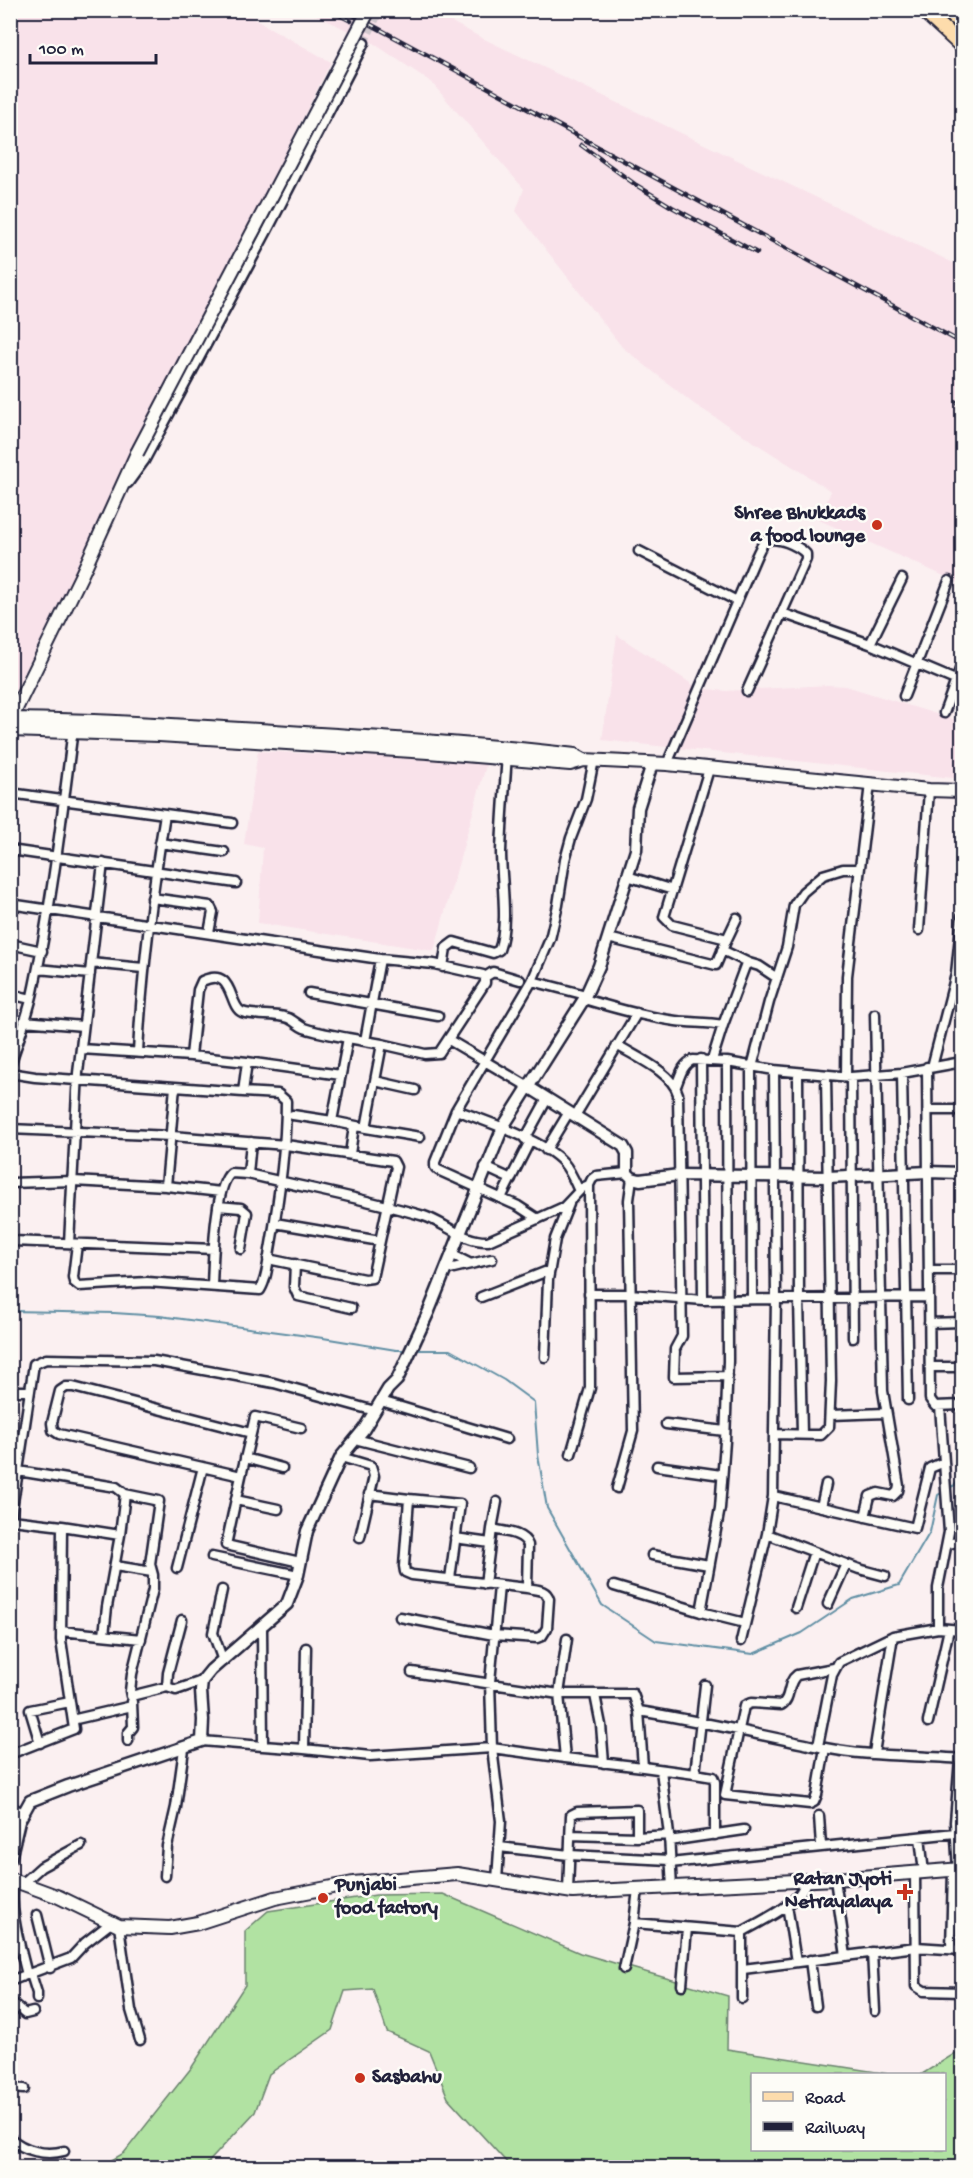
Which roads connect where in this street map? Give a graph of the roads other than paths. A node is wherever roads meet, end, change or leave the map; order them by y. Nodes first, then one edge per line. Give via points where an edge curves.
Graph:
1 (369, 10) edge
2 (923, 10) edge
3 (947, 10) edge
4 (963, 24) edge
5 (364, 43) tunnel mouth
6 (963, 46) edge
7 (118, 495) junction
8 (639, 551) dead end
9 (902, 579) dead end
10 (949, 581) dead end
11 (737, 601) junction
12 (782, 613) junction
13 (870, 644) junction
14 (917, 664) junction
15 (963, 664) edge
16 (955, 680) junction
17 (747, 691) dead end
18 (904, 696) dead end
19 (944, 713) dead end
20 (11, 722) edge
21 (73, 725) junction
22 (508, 752) junction
23 (589, 760) junction
24 (652, 764) junction
25 (667, 764) junction
26 (709, 769) junction
27 (870, 784) junction
28 (929, 790) junction
29 (963, 791) edge
30 (10, 793) edge
31 (64, 801) junction
32 (165, 814) junction
33 (232, 823) dead end
34 (160, 843) junction
35 (10, 849) edge
36 (224, 852) dead end
37 (57, 856) junction
38 (104, 863) junction
39 (858, 869) junction
40 (156, 871) junction
41 (627, 876) junction
42 (236, 883) dead end
43 (673, 890) junction
44 (152, 898) junction
45 (10, 904) edge
46 (48, 909) junction
47 (97, 916) junction
48 (963, 916) edge
49 (737, 918) dead end
50 (148, 924) junction
51 (919, 930) dead end
52 (209, 933) junction
53 (608, 938) junction
54 (727, 939) junction
55 (10, 944) edge
56 (722, 950) junction
57 (42, 951) junction
58 (380, 959) junction
59 (92, 963) junction
60 (749, 963) junction
61 (443, 967) junction
62 (143, 968) junction
63 (38, 969) junction
64 (90, 974) junction
65 (485, 977) junction
66 (777, 978) junction
67 (520, 980) dead end
68 (532, 981) junction
69 (309, 993) dead end
70 (10, 994) edge
71 (585, 997) junction
72 (31, 999) junction
73 (372, 1004) junction
74 (637, 1013) junction
75 (875, 1014) dead end
76 (438, 1017) dead end
77 (24, 1021) junction
78 (723, 1025) junction
79 (84, 1026) junction
80 (348, 1038) junction
81 (449, 1040) junction
82 (364, 1041) junction
83 (382, 1044) junction
84 (617, 1045) junction
85 (81, 1049) junction
86 (13, 1051) edge
87 (138, 1052) junction
88 (191, 1056) junction
89 (701, 1059) junction
90 (712, 1060) junction
91 (247, 1062) junction
92 (485, 1062) junction
93 (727, 1062) junction
94 (963, 1062) edge
95 (753, 1065) junction
96 (10, 1066) edge
97 (929, 1067) junction
98 (774, 1070) junction
99 (10, 1073) edge
100 (798, 1073) junction
101 (902, 1073) junction
102 (341, 1075) junction
103 (826, 1076) junction
104 (877, 1076) junction
105 (848, 1078) junction
106 (78, 1079) junction
107 (375, 1081) junction
108 (527, 1086) junction
109 (676, 1086) junction
110 (175, 1087) junction
111 (415, 1090) dead end
112 (243, 1092) junction
113 (547, 1099) junction
114 (456, 1110) junction
115 (928, 1110) junction
116 (963, 1110) edge
117 (572, 1114) junction
118 (293, 1115) dead end
119 (332, 1121) junction
120 (354, 1126) junction
121 (503, 1127) junction
122 (366, 1128) junction
123 (10, 1129) edge
124 (76, 1133) junction
125 (172, 1136) junction
126 (420, 1137) dead end
127 (528, 1140) junction
128 (251, 1142) junction
129 (286, 1145) junction
130 (546, 1150) junction
131 (350, 1154) junction
132 (485, 1167) junction
133 (928, 1172) junction
134 (963, 1173) edge
135 (248, 1174) junction
136 (702, 1174) junction
137 (903, 1174) junction
138 (629, 1175) junction
139 (679, 1175) junction
140 (750, 1175) junction
141 (727, 1176) junction
142 (852, 1176) junction
143 (879, 1176) junction
144 (776, 1177) junction
145 (800, 1177) junction
146 (828, 1177) junction
147 (511, 1179) junction
148 (73, 1181) junction
149 (282, 1182) junction
150 (10, 1184) edge
151 (589, 1185) junction
152 (166, 1186) junction
153 (477, 1186) junction
154 (579, 1191) junction
155 (221, 1192) junction
156 (501, 1198) junction
157 (569, 1204) junction
158 (388, 1205) junction
159 (218, 1206) junction
160 (538, 1219) junction
161 (275, 1223) junction
162 (459, 1234) junction
163 (12, 1241) dead end
164 (380, 1241) junction
165 (73, 1244) junction
166 (241, 1249) dead end
167 (214, 1250) junction
168 (451, 1254) junction
169 (268, 1259) junction
170 (492, 1259) dead end
171 (295, 1264) junction
172 (471, 1264) junction
173 (445, 1270) junction
174 (550, 1270) junction
175 (930, 1270) junction
176 (963, 1270) edge
177 (212, 1286) junction
178 (590, 1294) junction
179 (630, 1294) junction
180 (481, 1297) dead end
181 (929, 1297) junction
182 (681, 1298) junction
183 (880, 1298) junction
184 (906, 1298) junction
185 (728, 1299) junction
186 (752, 1299) junction
187 (776, 1299) junction
188 (799, 1299) junction
189 (829, 1299) junction
190 (853, 1299) junction
191 (704, 1300) junction
192 (351, 1308) dead end
193 (963, 1322) edge
194 (929, 1323) junction
195 (853, 1338) dead end
196 (545, 1358) dead end
197 (930, 1367) junction
198 (963, 1367) edge
199 (728, 1376) junction
200 (10, 1391) edge
201 (30, 1391) junction
202 (382, 1399) junction
203 (908, 1400) dead end
204 (963, 1405) edge
205 (940, 1406) junction
206 (375, 1411) junction
207 (886, 1413) junction
208 (831, 1415) junction
209 (666, 1424) dead end
210 (301, 1428) dead end
211 (725, 1431) junction
212 (251, 1433) junction
213 (774, 1434) junction
214 (802, 1434) junction
215 (356, 1439) junction
216 (507, 1439) dead end
217 (571, 1454) dead end
218 (341, 1457) junction
219 (245, 1458) junction
220 (944, 1462) junction
221 (657, 1466) dead end
222 (203, 1467) junction
223 (282, 1468) dead end
224 (469, 1468) dead end
225 (722, 1475) junction
226 (241, 1476) junction
227 (15, 1477) edge
228 (826, 1484) dead end
229 (617, 1488) dead end
230 (125, 1494) junction
231 (369, 1494) junction
232 (773, 1496) junction
233 (410, 1498) junction
234 (236, 1500) junction
235 (497, 1502) dead end
236 (821, 1507) junction
237 (278, 1509) dead end
238 (865, 1517) junction
239 (11, 1520) edge
240 (62, 1526) junction
241 (492, 1529) junction
242 (767, 1534) junction
243 (120, 1535) junction
244 (360, 1537) dead end
245 (455, 1538) junction
246 (963, 1541) edge
247 (490, 1543) junction
248 (948, 1544) junction
249 (814, 1552) junction
250 (652, 1555) dead end
251 (212, 1557) dead end
252 (279, 1557) junction
253 (300, 1562) junction
254 (846, 1564) junction
255 (709, 1565) junction
256 (115, 1566) junction
257 (177, 1568) dead end
258 (276, 1571) junction
259 (152, 1572) junction
260 (298, 1575) junction
261 (885, 1576) dead end
262 (450, 1579) junction
263 (484, 1584) junction
264 (499, 1586) junction
265 (614, 1586) dead end
266 (527, 1588) junction
267 (222, 1590) dead end
268 (828, 1604) dead end
269 (796, 1608) dead end
270 (701, 1612) junction
271 (400, 1617) dead end
272 (182, 1620) dead end
273 (745, 1623) junction
274 (262, 1627) junction
275 (938, 1628) junction
276 (950, 1629) junction
277 (963, 1630) edge
278 (61, 1631) junction
279 (104, 1635) junction
280 (494, 1635) junction
281 (893, 1636) junction
282 (141, 1639) junction
283 (567, 1639) dead end
284 (741, 1641) dead end
285 (306, 1648) dead end
286 (223, 1661) junction
287 (834, 1668) junction
288 (412, 1672) dead end
289 (202, 1681) junction
290 (490, 1682) junction
291 (705, 1685) dead end
292 (167, 1687) junction
293 (559, 1694) junction
294 (595, 1695) junction
295 (131, 1696) junction
296 (70, 1702) junction
297 (132, 1706) junction
298 (639, 1711) junction
299 (73, 1721) junction
300 (702, 1721) junction
301 (928, 1722) dead end
302 (737, 1732) junction
303 (128, 1741) dead end
304 (202, 1742) junction
305 (40, 1743) junction
306 (263, 1746) junction
307 (821, 1747) junction
308 (492, 1748) junction
309 (184, 1749) junction
310 (304, 1749) junction
311 (874, 1753) junction
312 (10, 1754) edge
313 (565, 1758) junction
314 (961, 1758) edge
315 (604, 1763) junction
316 (642, 1767) junction
317 (662, 1770) junction
318 (695, 1774) junction
319 (715, 1794) junction
320 (725, 1795) junction
321 (10, 1808) edge
322 (23, 1813) junction
323 (819, 1816) dead end
324 (744, 1830) dead end
325 (955, 1833) junction
326 (570, 1835) junction
327 (715, 1835) junction
328 (637, 1837) junction
329 (920, 1837) junction
330 (669, 1838) junction
331 (81, 1845) dead end
332 (499, 1846) junction
333 (821, 1846) junction
334 (569, 1855) junction
335 (10, 1859) edge
336 (670, 1861) junction
337 (958, 1870) edge
338 (919, 1873) junction
339 (165, 1876) dead end
340 (835, 1879) junction
341 (497, 1880) junction
342 (806, 1880) junction
343 (16, 1881) edge
344 (672, 1888) junction
345 (638, 1890) junction
346 (567, 1891) junction
347 (787, 1905) junction
348 (37, 1916) dead end
349 (634, 1923) junction
350 (115, 1924) junction
351 (687, 1928) junction
352 (742, 1932) junction
353 (916, 1947) junction
354 (951, 1949) junction
355 (963, 1950) edge
356 (872, 1952) junction
357 (846, 1956) junction
358 (810, 1960) junction
359 (796, 1962) junction
360 (50, 1968) junction
361 (624, 1969) dead end
362 (743, 1969) junction
363 (29, 1975) junction
364 (10, 1981) edge
365 (682, 1985) dead end
366 (963, 1992) edge
367 (742, 1998) dead end
368 (37, 1999) dead end
369 (10, 2001) edge
370 (816, 2006) dead end
371 (875, 2011) dead end
372 (33, 2012) dead end
373 (140, 2040) dead end
374 (10, 2088) edge
375 (24, 2089) dead end
376 (10, 2138) edge
377 (64, 2151) dead end

1 - 7 main road, bridge
2 - 6 main road
3 - 4 main road
5 - 7 street via 144,461
7 - 20 main road
8 - 11 street
9 - 13 street
10 - 14 street
11 - 12 street via 762,544 775,539 806,554
11 - 25 street
12 - 13 street
12 - 17 street
13 - 14 street
14 - 16 street
14 - 18 street
15 - 16 street
16 - 19 street
20 - 21 main road
21 - 22 main road
21 - 31 street
22 - 23 main road via 570,764
22 - 61 street via 501,852 501,944 493,953 454,942 446,948
23 - 24 main road
23 - 68 street via 586,799 565,860 550,939
24 - 25 main road
24 - 41 street via 638,808 636,850
25 - 26 main road
26 - 27 main road
26 - 43 street
27 - 28 main road
27 - 39 street
28 - 29 main road
28 - 51 street
30 - 31 street
31 - 32 street
31 - 37 street
32 - 33 street
32 - 34 street
34 - 36 street
34 - 40 street
35 - 37 street
37 - 38 street
37 - 46 street
38 - 40 street
38 - 47 street
39 - 66 street via 823,875 803,892 794,905
39 - 105 street via 847,976
40 - 42 street
40 - 44 street
41 - 43 street
41 - 53 street
43 - 54 street via 664,917 667,921
44 - 50 street
44 - 52 street via 210,906 213,912
45 - 46 street
46 - 47 street
46 - 57 street
47 - 50 street
47 - 59 street
48 - 97 street via 956,974
49 - 54 street
50 - 52 street
50 - 62 street
52 - 58 street
53 - 56 street via 716,964
53 - 71 street
54 - 56 street
55 - 57 street
56 - 60 street
57 - 63 street
58 - 61 street
58 - 73 street
59 - 62 street
59 - 64 street
60 - 66 street
60 - 78 street
61 - 65 street
62 - 87 street
63 - 64 street
63 - 72 street
64 - 79 street
65 - 67 street via 493,972
65 - 81 street
66 - 95 street
68 - 71 street
68 - 92 street
69 - 73 street
70 - 72 street
71 - 74 street
71 - 108 street
72 - 77 street
73 - 76 street
73 - 82 street
74 - 78 street
74 - 84 street
75 - 104 street
77 - 79 street
77 - 86 street
78 - 90 street
79 - 85 street
80 - 82 street
80 - 88 street via 303,1027 289,1018 242,1011 235,1004 230,987 214,978 201,981
80 - 102 street
81 - 83 street via 439,1053 432,1054
81 - 92 street
82 - 83 street
83 - 107 street
84 - 109 street via 665,1074
84 - 117 street
85 - 87 street
85 - 106 street
86 - 96 street
87 - 88 street
88 - 91 street
89 - 90 street
89 - 109 street via 688,1062
89 - 136 street
90 - 93 street
91 - 102 street
91 - 112 street
92 - 108 street
92 - 114 street
93 - 95 street
93 - 141 street
94 - 97 street
95 - 98 street
95 - 140 street
97 - 101 street
97 - 115 street
98 - 100 street
98 - 144 street
99 - 106 street
100 - 103 street
100 - 145 street
101 - 104 street
101 - 137 street
102 - 119 street
103 - 105 street
103 - 146 street
104 - 105 street
104 - 143 street
105 - 142 street
106 - 110 street
106 - 124 street
107 - 111 street
107 - 122 street
108 - 113 street
108 - 121 street
109 - 139 street
110 - 112 street
110 - 125 street
112 - 129 street via 278,1094 286,1101
113 - 117 street
113 - 127 street
114 - 121 street
114 - 153 street via 435,1167
115 - 116 street
115 - 133 street
117 - 130 street
117 - 138 street via 623,1146
118 - 119 street
119 - 120 street
120 - 122 street
120 - 131 street
121 - 127 street
121 - 132 street
122 - 126 street
123 - 124 street
124 - 125 street
124 - 148 street
125 - 128 street
125 - 152 street
127 - 130 street
127 - 147 street
128 - 129 street
128 - 135 street
129 - 131 street
129 - 149 street
130 - 154 street via 566,1164
131 - 158 street via 395,1163
132 - 147 street
132 - 153 street
133 - 134 street
133 - 137 street
133 - 175 street
135 - 149 street
135 - 155 street via 231,1173
136 - 139 street
136 - 141 street
136 - 191 street
137 - 143 street
137 - 184 street
138 - 139 street via 640,1180
138 - 151 street via 596,1176
138 - 179 street
139 - 182 street
140 - 141 street
140 - 144 street
140 - 186 street
141 - 185 street
142 - 143 street
142 - 146 street
142 - 190 street
143 - 183 street
144 - 145 street
144 - 187 street
145 - 146 street
145 - 188 street
146 - 189 street
147 - 156 street
148 - 150 street
148 - 152 street
148 - 165 street
149 - 158 street
149 - 161 street
151 - 154 street
151 - 178 street
152 - 155 street
153 - 156 street
153 - 162 street
154 - 157 street
155 - 159 street
156 - 160 street
157 - 160 street
157 - 174 street via 555,1239
158 - 162 street via 428,1217
158 - 164 street
159 - 166 street via 241,1208 247,1213
159 - 167 street
160 - 162 street via 488,1241
161 - 164 street
161 - 169 street
162 - 168 street
163 - 165 street
164 - 171 street via 374,1273 369,1279
165 - 167 street
165 - 177 street via 73,1277 79,1286 147,1282
167 - 177 street
168 - 172 street
168 - 173 street
169 - 171 street
169 - 177 street via 260,1290
170 - 172 street
171 - 192 street via 294,1287 298,1296
172 - 173 street
173 - 202 street via 397,1380
174 - 180 street
174 - 196 street
175 - 176 street
175 - 181 street
178 - 179 street
178 - 217 street via 590,1389
179 - 182 street
179 - 229 street via 633,1431
181 - 184 street
181 - 194 street
182 - 191 street
182 - 199 street via 682,1336 675,1349 674,1377
183 - 184 street
183 - 190 street
183 - 207 street
184 - 203 street
185 - 186 street
185 - 191 street
185 - 199 street
186 - 187 street
187 - 188 street
187 - 213 street
188 - 189 street
188 - 214 street
189 - 190 street
189 - 208 street
190 - 195 street
193 - 194 street
194 - 197 street
197 - 198 street
197 - 205 street via 931,1402
199 - 211 street
200 - 201 street
201 - 206 street via 34,1364 46,1359 154,1361 274,1383
201 - 227 street
202 - 206 street
202 - 216 street
204 - 205 street
205 - 220 street
206 - 215 street
207 - 208 street
207 - 238 street via 898,1491 892,1496 870,1496
208 - 214 street via 826,1432
209 - 211 street
210 - 212 street via 255,1417
211 - 225 street
212 - 219 street
212 - 222 street via 73,1387 60,1391 52,1424 59,1434
213 - 214 street
213 - 232 street
215 - 218 street
215 - 224 street
218 - 231 street via 371,1466 374,1476
218 - 253 street via 307,1531
219 - 223 street
219 - 226 street
220 - 238 street via 930,1468 915,1528
220 - 248 street
221 - 225 street
222 - 226 street
222 - 257 street
225 - 255 street
226 - 234 street
227 - 230 street via 116,1487
227 - 239 street
228 - 236 street
230 - 243 street
230 - 259 street via 159,1501
231 - 233 street
231 - 244 street
232 - 236 street
232 - 242 street
233 - 245 street via 460,1504
233 - 262 street via 405,1572
234 - 237 street
234 - 252 street via 226,1545
235 - 241 street
236 - 238 street
239 - 240 street
240 - 243 street
240 - 278 street
241 - 247 street
241 - 266 street via 526,1539
242 - 249 street
242 - 273 street
243 - 256 street
245 - 247 street
245 - 262 street
246 - 248 street
247 - 263 street
248 - 275 street via 938,1588
249 - 254 street
249 - 269 street
250 - 255 street
251 - 258 street
252 - 253 street
252 - 258 street
253 - 260 street
254 - 261 street
254 - 268 street
255 - 270 street
256 - 259 street
256 - 279 street
258 - 260 street
259 - 282 street via 153,1589
260 - 274 street via 287,1604
262 - 263 street
263 - 264 street
264 - 266 street
264 - 280 street
265 - 270 street
266 - 280 street via 548,1594 544,1633 537,1638
267 - 286 street via 213,1633
270 - 273 street
271 - 280 street
272 - 292 street
273 - 284 street
274 - 286 street
274 - 306 street
275 - 276 street
275 - 281 street
276 - 277 street
276 - 301 street
278 - 279 street
278 - 296 street
279 - 282 street
280 - 290 street
281 - 287 street via 846,1657
281 - 311 street
282 - 295 street
283 - 293 street
285 - 310 street
286 - 289 street
287 - 302 street via 796,1675 781,1706 747,1704
287 - 307 street
288 - 290 street
289 - 292 street via 176,1690
289 - 304 street
290 - 293 street
290 - 308 street
291 - 300 street
292 - 295 street
293 - 294 street
293 - 313 street
294 - 298 street via 633,1694
294 - 315 street
295 - 297 street
296 - 299 street
296 - 305 street via 30,1710
297 - 299 street
297 - 303 street via 133,1726
298 - 300 street
298 - 316 street
299 - 305 street via 74,1729
300 - 302 street
300 - 318 street
302 - 307 street
302 - 320 street
304 - 306 street
304 - 309 street
305 - 312 street
306 - 310 street
307 - 311 street
307 - 320 street via 814,1802
308 - 310 street via 370,1756
308 - 313 street
308 - 332 street via 501,1821
309 - 322 street via 30,1801
309 - 339 street via 166,1846
311 - 314 street
313 - 315 street
314 - 325 street
315 - 316 street
316 - 317 street
317 - 318 street
317 - 330 street
318 - 319 street via 713,1777
319 - 320 street
319 - 327 street
321 - 322 street
322 - 335 street
323 - 333 street
324 - 327 street
325 - 329 street
325 - 337 street
326 - 328 street
326 - 328 street via 571,1815 577,1812 637,1810
326 - 334 street
327 - 330 street
328 - 330 street
329 - 333 street
329 - 338 street
330 - 336 street
331 - 343 street
332 - 334 street
332 - 341 street
333 - 336 street
334 - 336 street
334 - 346 street
336 - 344 street
337 - 338 main road
337 - 354 street
338 - 340 main road
338 - 353 street
340 - 342 main road
340 - 357 street
341 - 346 main road
341 - 350 main road via 457,1874 353,1883 275,1898 170,1928
342 - 344 main road
342 - 347 street via 801,1894
343 - 350 main road
343 - 363 street via 12,1896 15,1925
344 - 345 main road
345 - 346 main road
345 - 349 street
347 - 352 street
347 - 359 street
348 - 360 street
349 - 351 street
349 - 361 street
350 - 360 street via 85,1943 71,1958
350 - 373 street
351 - 352 street
351 - 365 street
352 - 362 street
353 - 354 street
353 - 356 street
353 - 366 street via 915,1978 919,1989
354 - 355 street
356 - 357 street
356 - 371 street
357 - 358 street
358 - 359 street
358 - 370 street
359 - 362 street
360 - 363 street
362 - 367 street
363 - 364 street
363 - 368 street
369 - 372 street via 25,2014
374 - 375 street
376 - 377 street via 16,2144 50,2155

